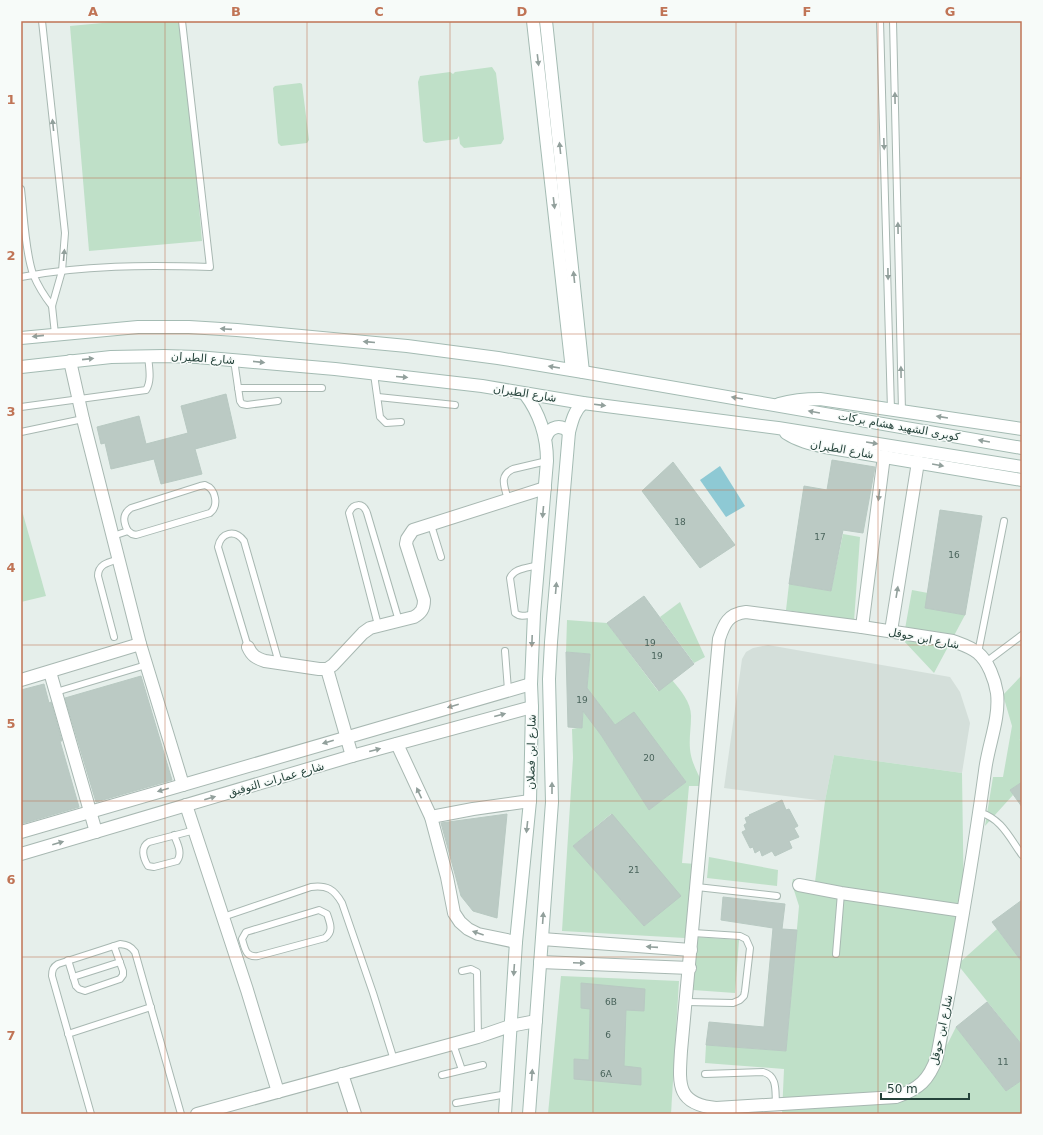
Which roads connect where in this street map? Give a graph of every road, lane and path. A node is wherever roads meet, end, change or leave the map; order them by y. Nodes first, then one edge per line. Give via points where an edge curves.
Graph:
1 (42, 21) edge
2 (182, 21) edge
3 (533, 21) edge
4 (546, 21) edge
5 (880, 21) edge
6 (893, 21) edge
7 (548, 41) junction
8 (535, 42) junction
9 (21, 189) edge
10 (899, 242) junction
11 (887, 243) junction
12 (62, 271) junction
13 (34, 274) junction
14 (21, 277) edge
15 (52, 306) junction
16 (571, 306) junction
17 (55, 334) junction
18 (21, 338) edge
19 (148, 356) junction
20 (234, 360) junction
21 (70, 361) junction
22 (21, 366) edge
23 (578, 371) junction
24 (374, 374) junction
25 (238, 388) junction
26 (322, 388) dead end
27 (525, 394) junction
28 (378, 397) junction
29 (78, 399) junction
30 (278, 401) dead end
31 (584, 402) junction
32 (455, 405) dead end
33 (776, 405) junction
34 (21, 407) edge
35 (897, 410) junction
36 (83, 419) junction
37 (400, 422) dead end
38 (778, 428) junction
39 (1022, 429) edge
40 (21, 432) edge
41 (569, 432) junction
42 (546, 437) junction
43 (1022, 448) edge
44 (884, 456) junction
45 (547, 461) junction
46 (918, 462) junction
47 (1022, 467) edge
48 (1022, 480) edge
49 (545, 488) junction
50 (508, 500) junction
51 (1004, 521) dead end
52 (431, 525) junction
53 (128, 531) junction
54 (113, 536) junction
55 (441, 557) dead end
56 (119, 559) junction
57 (538, 565) junction
58 (534, 614) junction
59 (399, 621) junction
60 (378, 625) junction
61 (862, 627) junction
62 (891, 631) junction
63 (1022, 635) edge
64 (114, 637) dead end
65 (140, 644) junction
66 (248, 647) joint
67 (505, 651) dead end
68 (978, 652) junction
69 (279, 662) junction
70 (986, 662) junction
71 (146, 665) junction
72 (327, 669) junction
73 (50, 672) junction
74 (21, 680) edge
75 (531, 684) junction
76 (508, 690) junction
77 (56, 692) junction
78 (532, 707) junction
79 (347, 737) junction
80 (397, 744) junction
81 (352, 756) junction
82 (183, 785) junction
83 (530, 801) junction
84 (186, 805) junction
85 (91, 812) junction
86 (979, 812) junction
87 (431, 817) junction
88 (195, 830) junction
89 (21, 832) edge
90 (96, 832) junction
91 (174, 835) junction
92 (21, 854) edge
93 (1022, 855) edge
94 (799, 885) dead end
95 (697, 887) junction
96 (841, 893) junction
97 (777, 896) dead end
98 (963, 912) junction
99 (223, 917) junction
100 (693, 933) junction
101 (542, 938) junction
102 (516, 942) junction
103 (114, 946) junction
104 (239, 948) junction
105 (691, 950) junction
106 (836, 954) dead end
107 (68, 960) junction
108 (120, 962) junction
109 (540, 962) junction
110 (690, 968) junction
111 (462, 971) dead end
112 (73, 977) junction
113 (687, 1002) junction
114 (151, 1007) junction
115 (536, 1021) junction
116 (510, 1026) junction
117 (68, 1034) junction
118 (478, 1037) junction
119 (453, 1044) junction
120 (394, 1060) junction
121 (483, 1065) dead end
122 (462, 1070) junction
123 (342, 1074) junction
124 (705, 1074) dead end
125 (442, 1075) dead end
126 (278, 1092) junction
127 (507, 1094) junction
128 (456, 1103) dead end
129 (776, 1104) junction
130 (91, 1114) edge
131 (181, 1114) edge
132 (197, 1114) edge
133 (355, 1114) edge
134 (505, 1114) edge
135 (529, 1114) edge

12 -> 1 lane via 65,232
2 - 12 lane via 210,267 144,266
3 - 8 street
4 - 7 street
5 -> 11 lane
10 -> 6 lane
7 - 8 street
16 -> 7 street
8 -> 16 street
9 - 13 lane via 28,252
10 - 11 lane
35 -> 10 lane
11 -> 35 lane
12 - 13 lane
12 - 15 lane
13 - 14 lane
13 - 15 lane
15 - 17 lane
16 - 23 street
17 -> 18 street
23 -> 17 street via 407,346 237,330 138,327
19 - 20 street, شارع الطيران via 197,356
21 -> 19 street, شارع الطيران
19 - 29 lane via 150,381 146,390
20 -> 24 street, شارع الطيران
20 - 25 lane
21 - 22 street, شارع الطيران
21 - 29 street
33 -> 23 street
24 -> 27 street, شارع الطيران via 482,386
24 - 28 lane
25 - 26 lane
25 - 30 lane via 242,404
27 - 31 street, شارع الطيران
27 - 42 street, شارع ابن فضلان via 538,414
28 - 32 lane
28 - 37 lane via 382,420 386,423
29 - 34 lane
29 - 36 street
31 -> 38 street, شارع الطيران
31 - 41 street, شارع ابن فضلان via 574,416
33 - 35 street via 790,400 820,399
43 -> 33 street, كوبرى الشهيد هشام بركات
39 -> 35 street
36 - 40 lane
36 - 54 street
38 - 44 street, شارع الطيران via 794,438 809,443
38 -> 47 street, كوبرى الشهيد هشام بركات
41 - 42 street via 556,427 549,431
101 -> 41 street, شارع ابن فضلان via 552,802 549,679
42 - 45 street, شارع ابن فضلان
44 - 46 street, شارع الطيران
44 -> 61 street
45 - 49 street, شارع ابن فضلان
45 - 50 lane via 507,472 504,481
46 -> 48 street, شارع الطيران
62 -> 46 street
49 - 50 street
49 -> 57 street, شارع ابن فضلان
50 - 52 street
51 - 68 lane
52 - 55 lane
52 - 59 street via 413,530 406,544 424,607 414,618
53 - 53 lane via 136,534 210,513 216,505 213,490 200,486 131,508 124,520
53 - 54 lane
54 - 56 street
56 - 64 lane via 103,564 98,571
56 - 65 street
57 - 58 street, شارع ابن فضلان
57 - 58 lane via 516,571 510,578 515,613 518,616
58 -> 75 street, شارع ابن فضلان
59 - 60 street
59 - 60 lane via 367,513 365,508 355,505 350,508 349,513
60 - 72 street via 363,633
61 - 62 street, شارع ابن حوقل
61 - 95 street, شارع ابن حوقل via 746,612 730,617 723,626 719,639
62 - 68 street, شارع ابن حوقل via 953,641
63 - 70 lane
65 - 71 street
65 - 73 street
66 - 69 street via 256,658
66 - 69 lane via 218,547 223,536 229,533 235,533 244,541
67 - 76 lane
68 - 70 street, شارع ابن حوقل
69 - 72 street
70 - 86 street, شارع ابن حوقل via 996,692 997,709
71 - 77 lane
71 - 82 street
72 - 79 street
73 - 74 street
73 - 77 street
75 - 76 street, شارع عمارات التوفيق
75 - 78 street, شارع ابن فضلان
76 -> 79 street, شارع عمارات التوفيق
77 - 85 street
80 -> 78 street, شارع عمارات التوفيق
78 - 83 street, شارع ابن فضلان
79 - 81 street
79 -> 82 street, شارع عمارات التوفيق
81 -> 80 street, شارع عمارات التوفيق
87 -> 80 street
84 -> 81 street, شارع عمارات التوفيق
82 -> 85 street, شارع عمارات التوفيق
83 - 87 street
83 -> 102 street, شارع ابن فضلان
84 - 88 street
84 - 90 street, شارع عمارات التوفيق
85 - 89 street, شارع عمارات التوفيق
85 - 90 street
86 - 93 lane via 995,819
86 - 98 street, شارع ابن حوقل
102 -> 87 street via 478,934 460,922 454,913
88 - 91 lane
88 - 99 street
92 -> 90 street, شارع عمارات التوفيق
91 - 91 lane via 146,844 143,850 148,866 154,868 177,861 180,852
94 - 96 street
95 - 97 lane
95 - 100 street, شارع ابن حوقل
96 - 98 street
96 - 106 lane
98 - 129 street, شارع ابن حوقل via 937,1057 932,1071 923,1082 910,1092 896,1097
99 - 104 street
99 - 120 lane via 311,887 329,888 337,894
100 - 105 street, شارع ابن حوقل
100 - 113 lane via 740,936 746,938 750,948 745,991 740,1000 733,1003
105 -> 101 street
101 - 109 street, شارع ابن فضلان
102 -> 116 street, شارع ابن فضلان
103 - 107 lane
103 - 108 lane
103 - 114 lane via 126,945 135,952
104 - 104 lane via 254,957 325,938 331,928 327,914 319,910 250,930 243,935
104 - 126 street
105 - 110 street, شارع ابن حوقل
107 - 112 lane
107 - 117 lane via 54,967 52,976
108 - 112 lane
108 - 112 lane via 123,974 120,979 85,991 76,986
109 -> 110 street
109 - 115 street, شارع ابن فضلان
110 - 113 street, شارع ابن حوقل
111 - 118 lane via 471,969 477,972
113 - 129 street, شارع ابن حوقل via 680,1076 681,1087 692,1103 716,1108
114 - 117 lane
114 - 131 lane
115 - 116 street
135 -> 115 street, شارع ابن فضلان
116 - 118 street
116 - 127 street, شارع ابن فضلان
117 - 130 lane
118 - 119 street
119 - 120 street
119 - 122 lane
120 - 123 street
121 - 122 lane
122 - 125 lane
123 - 126 street
123 - 133 street
124 - 129 lane via 769,1074 773,1079
126 - 132 street
127 - 128 lane
127 - 134 street, شارع ابن فضلان

